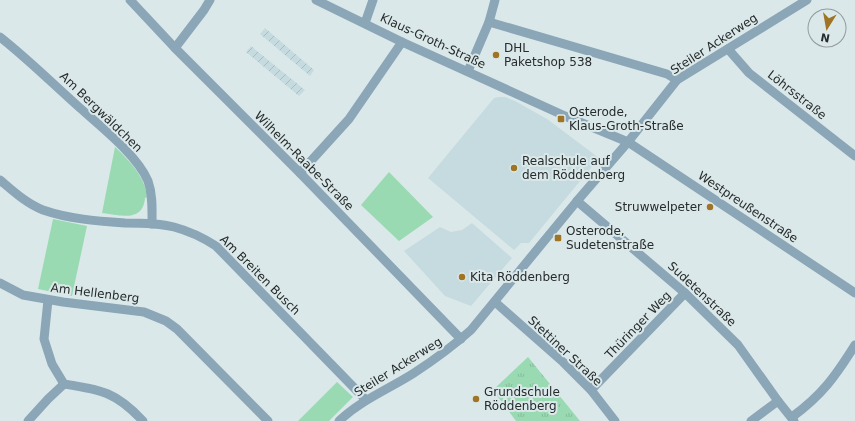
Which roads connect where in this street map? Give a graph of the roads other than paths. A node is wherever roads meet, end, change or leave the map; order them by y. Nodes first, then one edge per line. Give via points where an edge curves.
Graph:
1 (130, 0) edge
2 (210, 0) edge
3 (372, 0) edge
4 (495, 0) edge
5 (807, 0) edge
6 (320, 1) edge
7 (489, 22) junction
8 (365, 23) junction
9 (0, 37) edge
10 (402, 42) junction
11 (175, 48) junction
12 (728, 49) junction
13 (468, 71) junction
14 (677, 80) junction
15 (628, 142) junction
16 (855, 156) edge
17 (300, 173) junction
18 (0, 180) edge
19 (577, 201) junction
20 (152, 224) junction
21 (0, 283) edge
22 (685, 293) junction
23 (855, 293) edge
24 (48, 300) junction
25 (495, 302) junction
26 (461, 339) junction
27 (855, 345) edge
28 (64, 384) junction
29 (591, 390) junction
30 (366, 400) junction
31 (778, 401) junction
32 (793, 419) edge
33 (28, 421) edge
34 (143, 421) edge
35 (268, 421) edge
36 (339, 421) edge
37 (615, 421) edge
38 (751, 421) edge

1 - 11 street, Wilhelm-Raabe-Straße
2 - 11 street
3 - 8 street
4 - 7 street
5 - 12 street, Steiler Ackerweg
6 - 8 street, Klaus-Groth-Straße
7 - 13 street
7 - 14 street via 667,74
8 - 10 street, Klaus-Groth-Straße
9 - 20 street, Am Bergwäldchen via 105,130 133,159 143,172 152,195
10 - 13 street, Klaus-Groth-Straße
10 - 17 street via 349,119
11 - 17 street, Wilhelm-Raabe-Straße
12 - 14 street, Steiler Ackerweg
12 - 16 street, Löhrsstraße via 749,73
13 - 15 street, Klaus-Groth-Straße
14 - 15 street, Steiler Ackerweg
15 - 19 street, Steiler Ackerweg
15 - 23 street, Westpreußenstraße
17 - 26 street, Wilhelm-Raabe-Straße
18 - 20 street, Am Breiten Busch via 23,200 42,210 77,219
19 - 22 street, Sudetenstraße
19 - 25 street, Steiler Ackerweg
20 - 30 street, Am Breiten Busch via 191,232 216,246
21 - 24 street, Am Hellenberg via 23,295
22 - 29 street, Thüringer Weg
22 - 31 street, Sudetenstraße via 738,345
24 - 28 street via 44,339 52,364
24 - 35 street, Am Hellenberg via 129,309 148,313 166,321
25 - 26 street, Steiler Ackerweg
25 - 29 street, Stettiner Straße
26 - 30 street, Steiler Ackerweg via 414,373
27 - 32 street via 830,383
28 - 33 street
28 - 34 street via 109,394 131,408
29 - 37 street, Stettiner Straße
30 - 36 street, Steiler Ackerweg
31 - 32 street, Sudetenstraße
31 - 38 street

